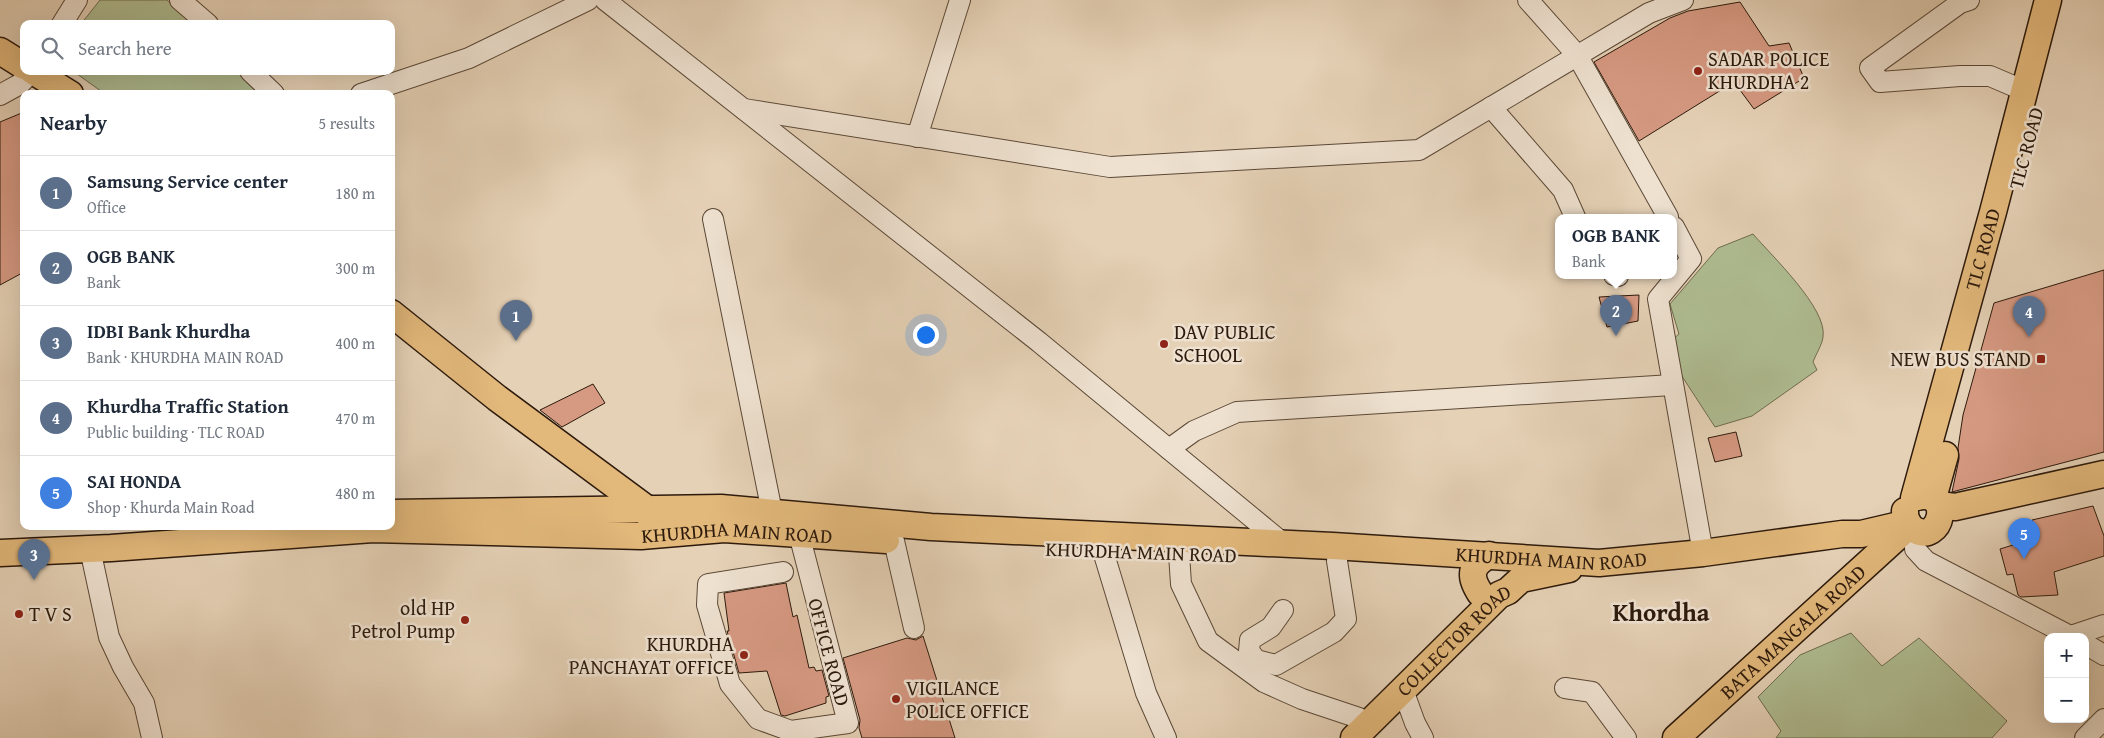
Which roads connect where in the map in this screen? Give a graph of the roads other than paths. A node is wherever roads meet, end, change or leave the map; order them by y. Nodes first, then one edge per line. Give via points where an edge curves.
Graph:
1 (77, 0) edge
2 (180, 0) edge
3 (588, 0) edge
4 (960, 0) edge
5 (1528, 0) edge
6 (1683, 0) edge
7 (1969, 0) edge
8 (2050, 0) edge
9 (608, 1) edge
10 (1647, 6) edge
11 (64, 20) edge
12 (203, 20) edge
13 (0, 51) edge
14 (1577, 55) junction
15 (20, 64) edge
16 (28, 75) edge
17 (39, 75) edge
18 (254, 75) edge
19 (63, 90) edge
20 (270, 90) edge
21 (374, 90) edge
22 (2025, 91) junction
23 (0, 95) edge
24 (1491, 107) junction
25 (744, 109) junction
26 (917, 136) junction
27 (1574, 214) edge
28 (1666, 214) edge
29 (713, 219) dead end
30 (1677, 232) edge
31 (1677, 277) edge
32 (1675, 279) edge
33 (395, 316) edge
34 (1672, 385) junction
35 (1169, 449) junction
36 (2104, 474) edge
37 (2104, 487) edge
38 (647, 509) junction
39 (772, 512) junction
40 (395, 513) edge
41 (1920, 516) junction
42 (395, 529) edge
43 (104, 530) edge
44 (359, 530) edge
45 (799, 534) junction
46 (650, 535) junction
47 (0, 536) edge
48 (894, 541) junction
49 (1284, 544) junction
50 (90, 549) junction
51 (1103, 551) junction
52 (0, 553) edge
53 (1703, 553) junction
54 (1179, 554) junction
55 (1337, 561) junction
56 (1599, 563) joint
57 (783, 572) dead end
58 (1496, 575) junction
59 (1283, 610) dead end
60 (2104, 625) edge
61 (914, 628) dead end
62 (2066, 633) edge
63 (2081, 633) edge
64 (2089, 646) edge
65 (2104, 655) edge
66 (1565, 688) dead end
67 (1403, 690) junction
68 (2104, 719) edge
69 (1356, 728) edge
70 (801, 734) edge
71 (152, 738) edge
72 (1166, 738) edge
73 (1339, 738) edge
74 (1424, 738) edge
75 (1626, 738) edge
76 (1676, 738) edge
77 (1689, 738) edge
78 (2085, 738) edge

1 - 11 street
2 - 12 street
3 - 21 street via 469,58
4 - 26 street
5 - 14 street
6 - 10 street
7 - 22 street via 1870,68 1880,82 1990,76
8 - 22 main road, TLC ROAD
8 - 41 main road, TLC ROAD
9 - 25 street
10 - 14 street
13 - 15 main road
14 - 24 street
14 - 28 street
16 - 23 street via 20,84
17 - 19 main road
18 - 20 street
22 - 41 main road, TLC ROAD via 1983,248
24 - 26 street via 1419,150 1110,167
24 - 27 street via 1563,190
25 - 26 street
25 - 35 street
29 - 39 street
30 - 31 street via 1692,259
32 - 34 street via 1658,299
33 - 38 main road via 497,398
34 - 35 street via 1237,412 1194,431
34 - 53 street
35 - 49 street
36 - 41 main road
37 - 41 main road
38 - 39 main road, KHURDHA MAIN ROAD via 721,508
38 - 40 main road, KHURDHA MAIN ROAD
38 - 46 main road
39 - 49 main road, KHURDHA MAIN ROAD via 931,527
41 - 53 main road, KHURDHA MAIN ROAD via 1894,517 1842,534
41 - 62 street via 1915,549 1926,561
41 - 76 main road, BATA MANGALA ROAD
41 - 77 main road, BATA MANGALA ROAD
42 - 46 main road, KHURDHA MAIN ROAD
43 - 47 main road
44 - 50 main road, KHURDHA MAIN ROAD
45 - 46 main road, KHURDHA MAIN ROAD via 724,529
45 - 48 main road, KHURDHA MAIN ROAD
45 - 70 street, OFFICE ROAD via 848,723
48 - 51 main road, KHURDHA MAIN ROAD
48 - 61 street
49 - 58 main road, KHURDHA MAIN ROAD
50 - 52 main road, KHURDHA MAIN ROAD
50 - 71 street via 109,637 144,703
51 - 54 main road, KHURDHA MAIN ROAD
51 - 72 street via 1146,693
53 - 56 main road, KHURDHA MAIN ROAD
54 - 55 main road, KHURDHA MAIN ROAD
54 - 69 street via 1181,584 1208,641 1264,682
55 - 58 main road, KHURDHA MAIN ROAD
55 - 59 street via 1346,619 1334,632 1276,665 1256,660 1248,651 1250,640 1271,627
56 - 58 main road, COLLECTOR ROAD
57 - 70 street, OFFICE ROAD via 708,584 707,605 730,684 758,719
58 - 67 main road, COLLECTOR ROAD
58 - 69 main road, COLLECTOR ROAD
60 - 63 street
64 - 65 street
66 - 75 street via 1592,692
67 - 69 main road, COLLECTOR ROAD
67 - 74 street
68 - 78 street
69 - 73 main road, COLLECTOR ROAD

